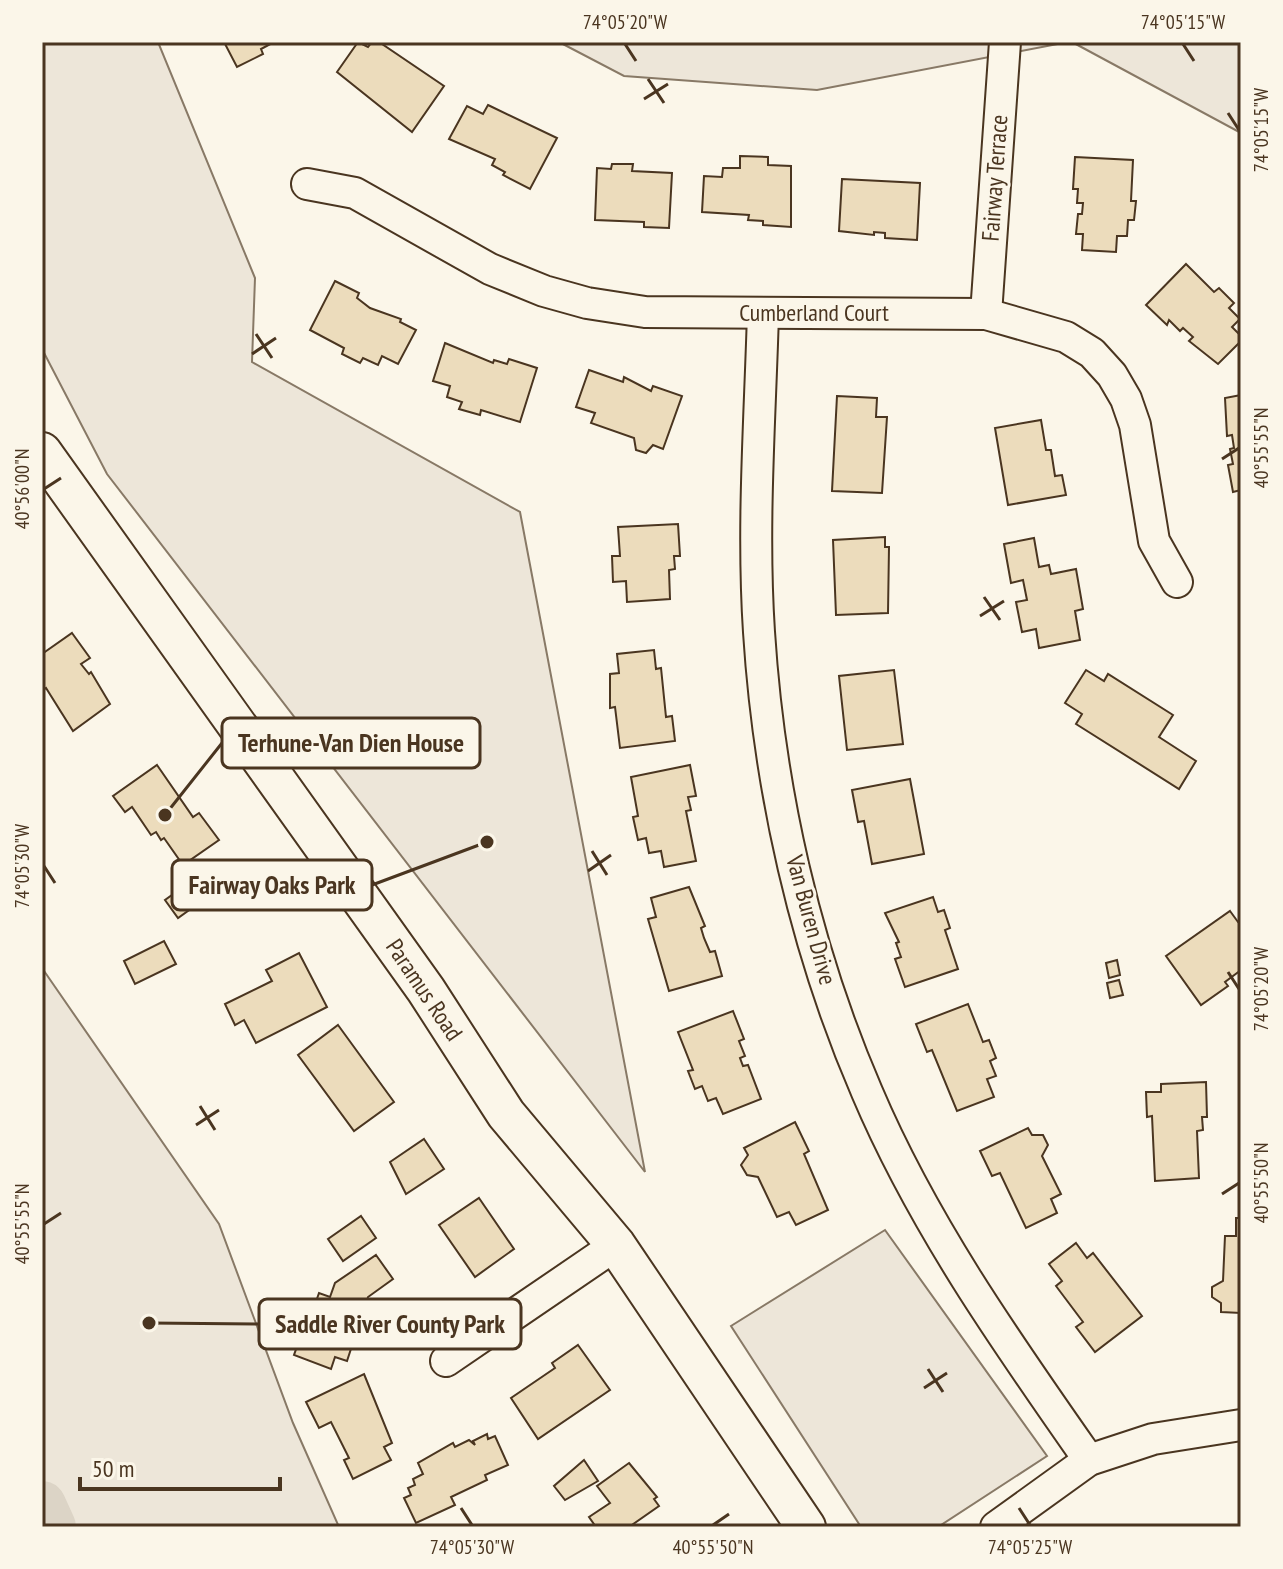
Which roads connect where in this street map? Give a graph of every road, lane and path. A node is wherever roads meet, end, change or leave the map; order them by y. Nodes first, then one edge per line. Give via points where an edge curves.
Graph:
1 (1005, 42) edge
2 (307, 184) dead end
3 (763, 313) junction
4 (986, 314) junction
5 (42, 452) edge
6 (1177, 582) dead end
7 (616, 1245) junction
8 (446, 1361) dead end
9 (1241, 1425) edge
10 (1089, 1460) junction
11 (806, 1527) edge
12 (996, 1527) edge

1 - 4 street, Fairway Terrace
2 - 3 street, Cumberland Court via 355,193 490,269 544,291 645,312
3 - 4 street, Cumberland Court
3 - 10 street, Van Buren Drive via 759,635 777,775 814,940 851,1052 903,1166 955,1261
4 - 6 street, Cumberland Court via 1066,337 1092,353 1112,375 1135,425 1154,541
5 - 7 main road, Paramus Road via 426,990 506,1114
7 - 8 street
7 - 11 main road, Paramus Road
9 - 10 street via 1153,1439
10 - 12 street

